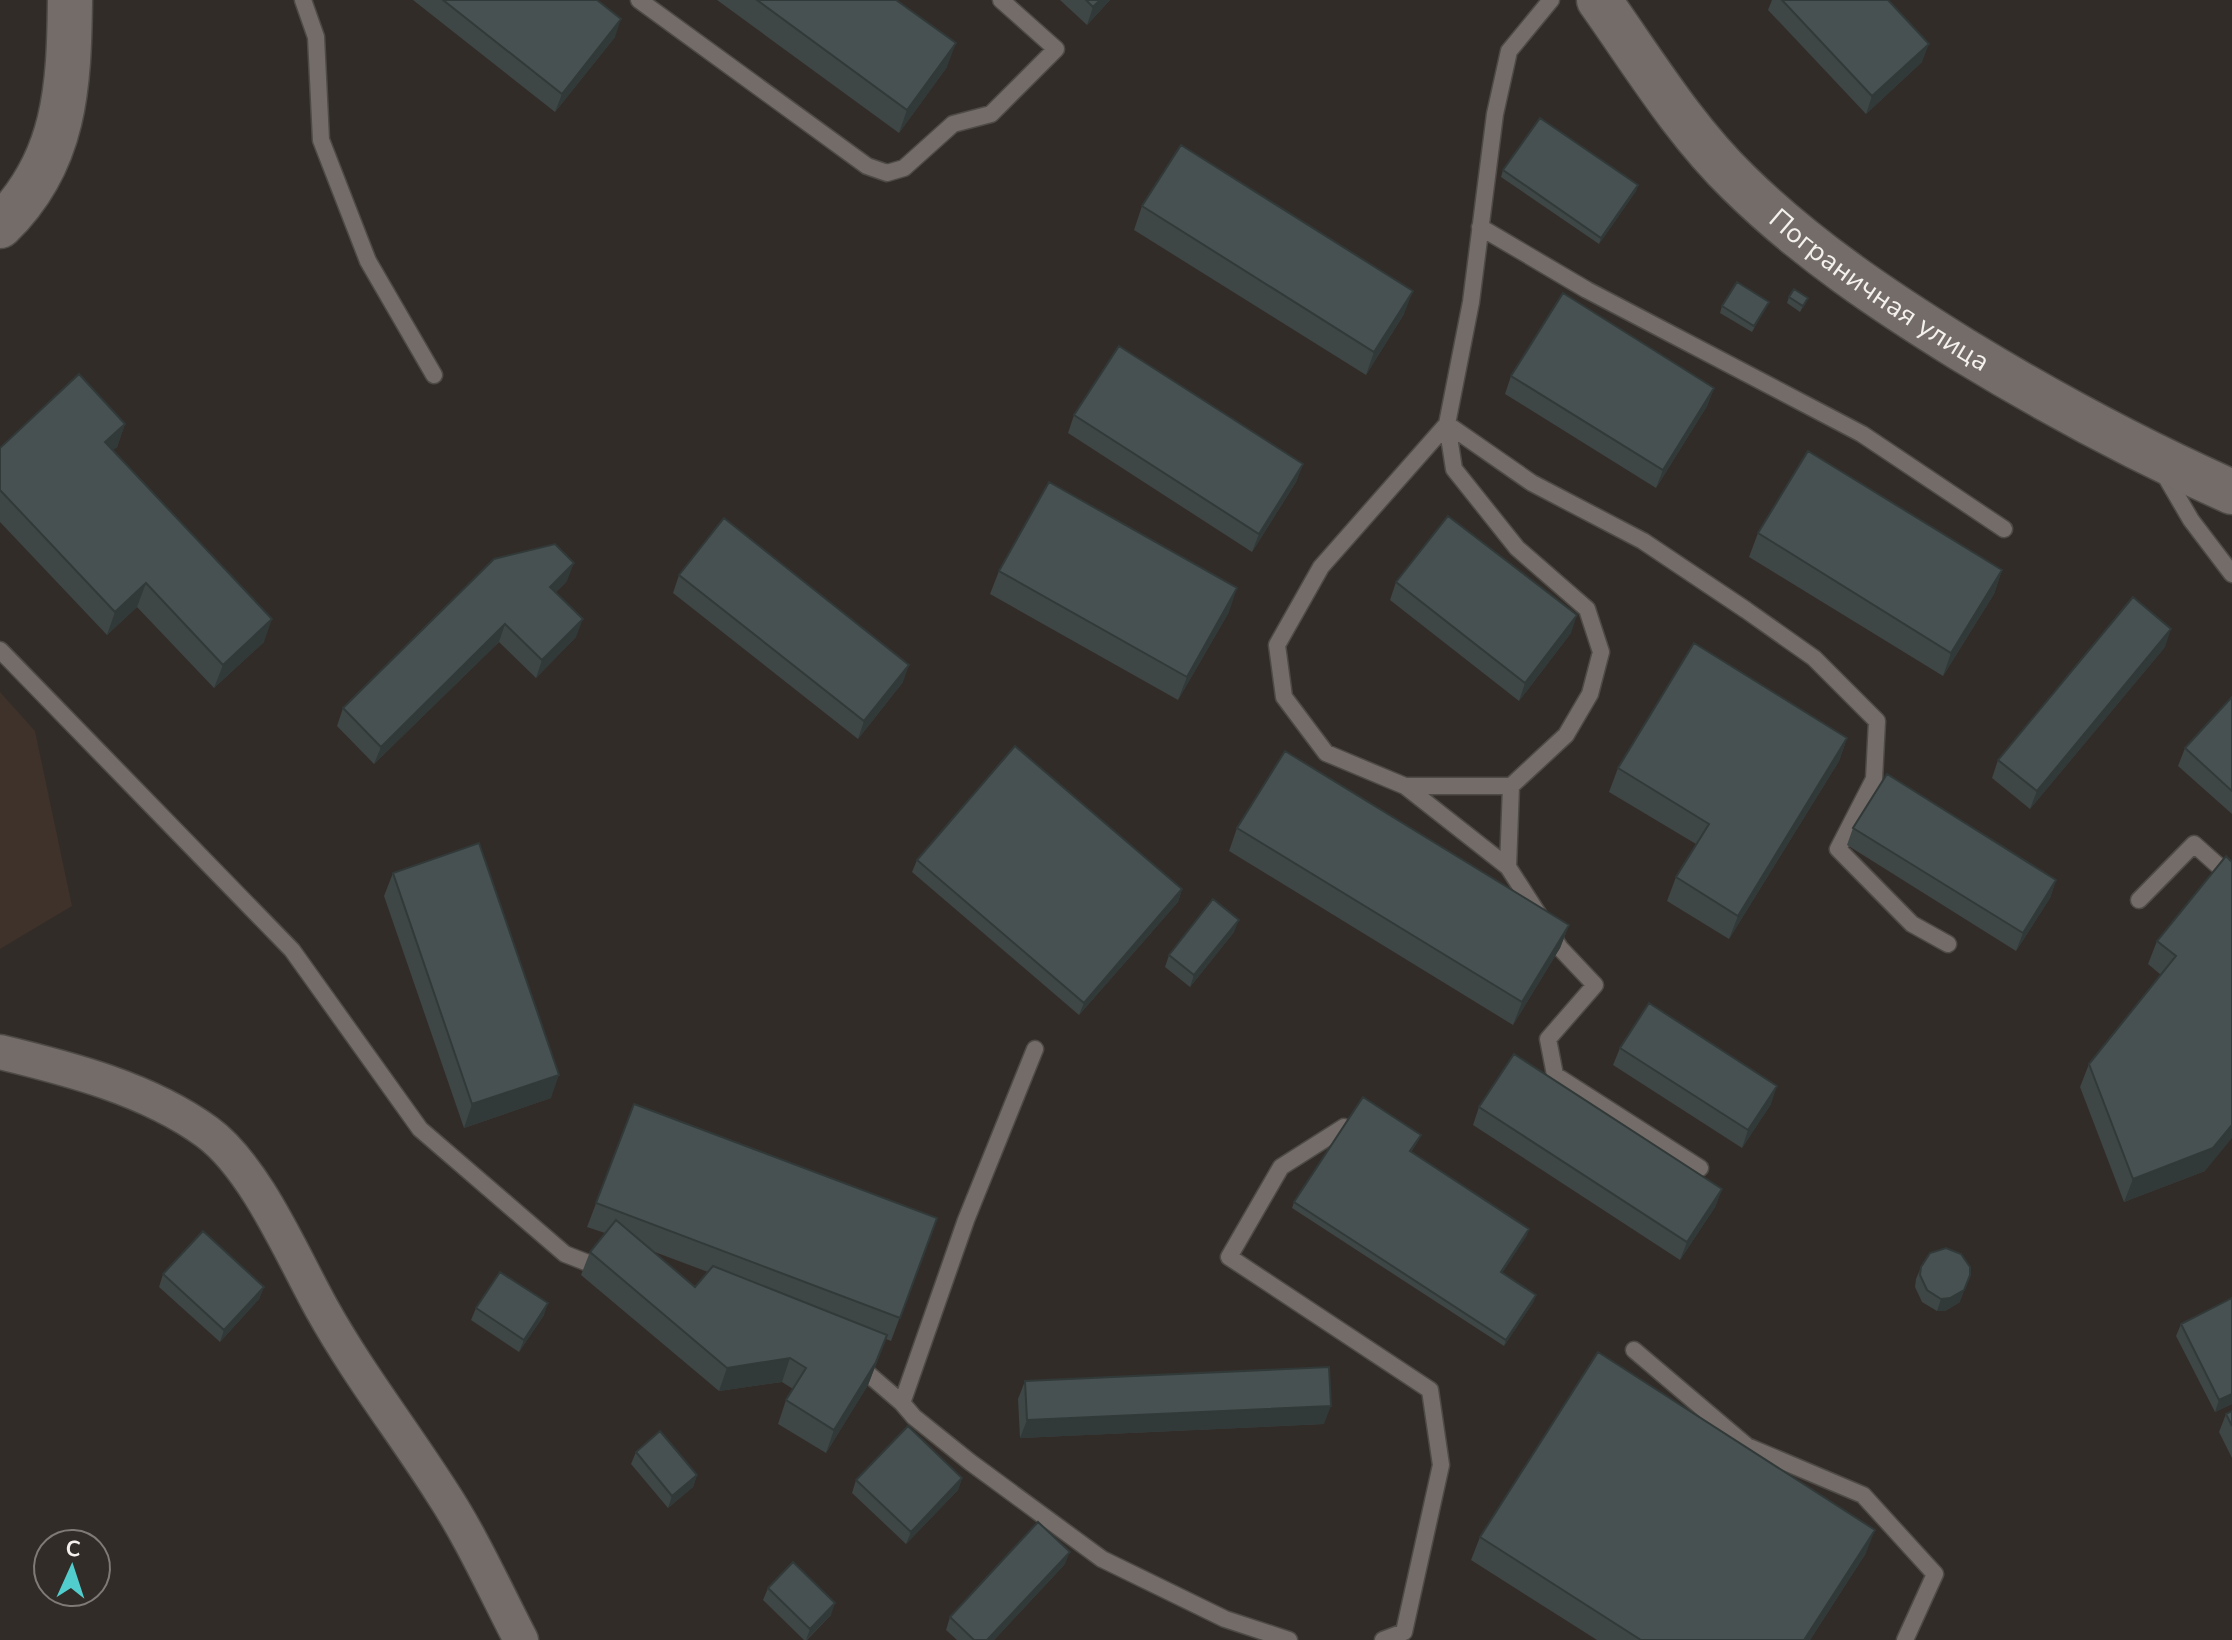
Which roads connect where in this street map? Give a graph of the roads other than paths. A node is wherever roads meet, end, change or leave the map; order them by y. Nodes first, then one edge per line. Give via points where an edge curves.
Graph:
1 (70, 0) edge
2 (303, 0) edge
3 (639, 0) edge
4 (1001, 0) edge
5 (1551, 0) edge
6 (1599, 0) edge
7 (0, 226) edge
8 (1480, 227) junction
9 (434, 375) dead end
10 (1447, 424) junction
11 (2154, 457) junction
12 (2232, 492) edge
13 (2004, 529) dead end
14 (2232, 574) edge
15 (0, 650) edge
16 (1405, 786) junction
17 (1511, 786) junction
18 (1508, 867) junction
19 (2232, 878) edge
20 (2139, 900) dead end
21 (1948, 944) dead end
22 (1035, 1049) dead end
23 (0, 1052) edge
24 (1344, 1127) edge
25 (1700, 1168) dead end
26 (622, 1276) edge
27 (1634, 1350) dead end
28 (837, 1361) edge
29 (902, 1403) junction
30 (521, 1640) edge
31 (1289, 1640) edge
32 (1383, 1640) edge
33 (1905, 1640) edge

1 - 7 street via 68,89 58,133 28,195
2 - 9 lane via 316,37 321,140 368,261
3 - 4 lane via 867,166 887,173 904,168 953,124 991,114 1056,49
5 - 8 lane via 1509,51
6 - 11 street, Пограничная улица via 1702,142 1800,236 1925,326
8 - 10 lane
8 - 13 lane via 1862,434
10 - 16 lane via 1321,567 1277,645 1284,697 1326,753
10 - 17 lane via 1454,469 1517,548 1587,609 1601,652 1590,694 1566,735
10 - 21 lane via 1532,483 1643,541 1746,610 1814,658 1877,721 1874,779 1838,849 1912,924
11 - 12 street, Пограничная улица
11 - 14 lane via 2191,520
15 - 26 lane via 292,950 420,1129 565,1254
16 - 17 lane
16 - 18 lane
17 - 18 lane
18 - 25 lane via 1560,948 1595,985 1548,1039 1555,1075
19 - 20 lane via 2194,844
22 - 29 lane via 966,1220
23 - 30 street via 150,1099 208,1133 227,1151 292,1249 322,1310 468,1534
24 - 32 lane via 1281,1167 1229,1257 1430,1390 1441,1465 1404,1632
27 - 33 lane via 1747,1446 1863,1495 1935,1574
28 - 29 lane via 866,1372
29 - 31 lane via 970,1462 1102,1559 1225,1619

